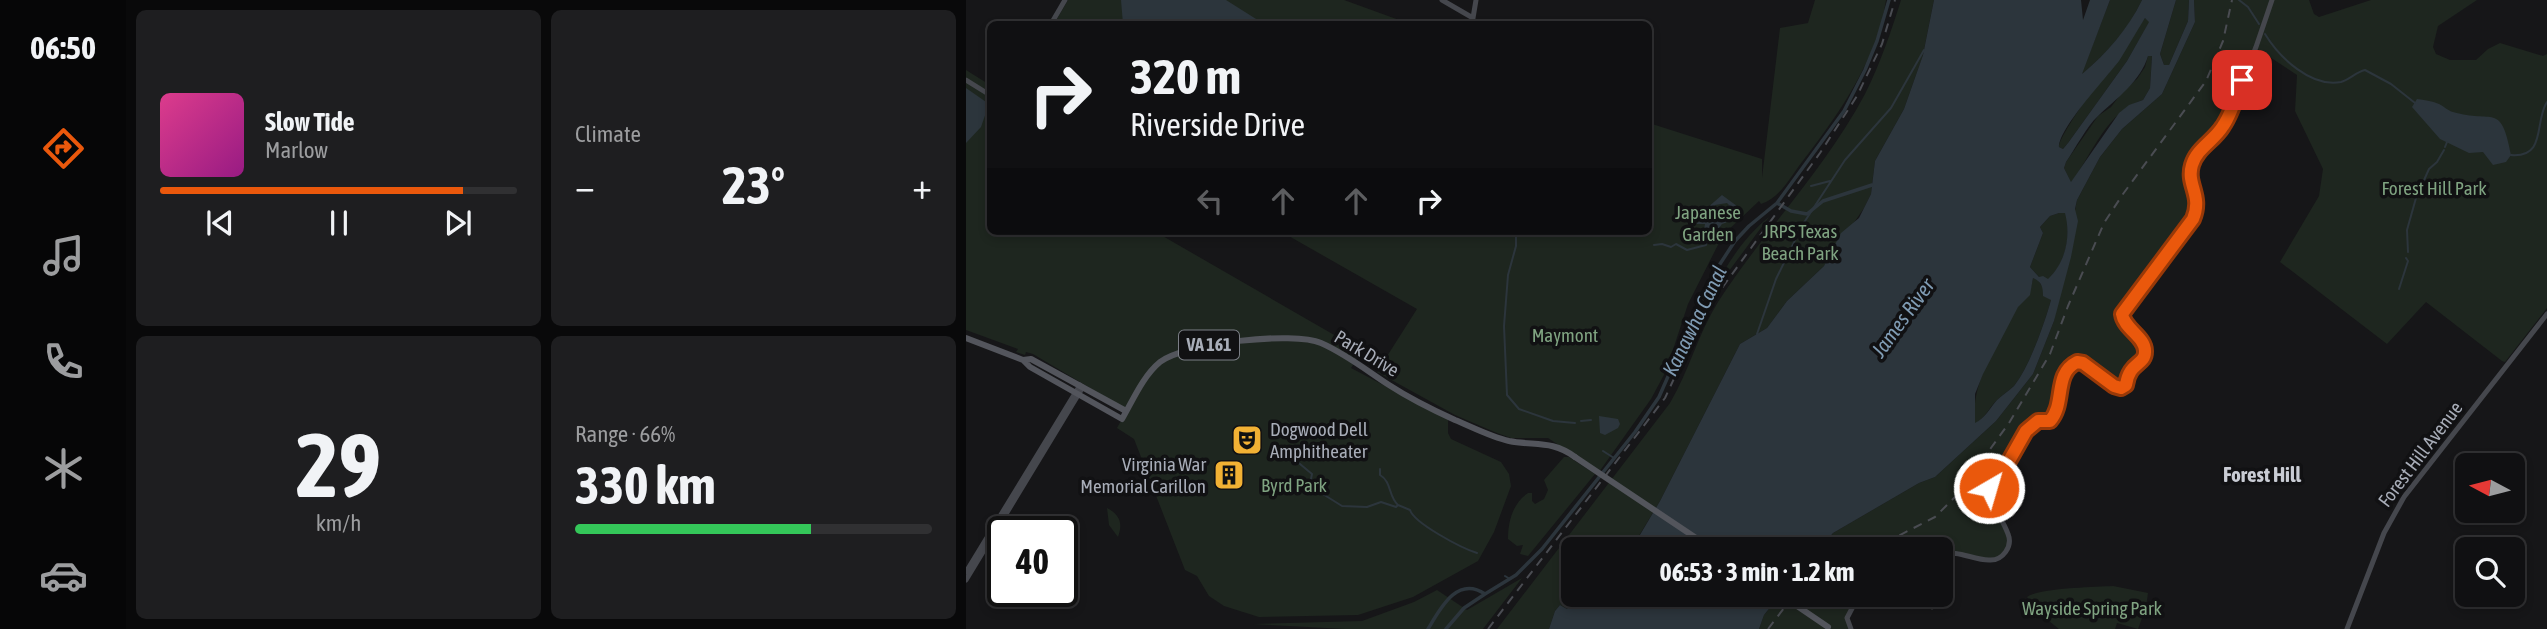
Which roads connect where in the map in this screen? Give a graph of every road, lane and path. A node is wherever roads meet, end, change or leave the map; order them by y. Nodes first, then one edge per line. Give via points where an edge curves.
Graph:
1 (1065, 0) edge
2 (1443, 0) edge
3 (1476, 0) edge
4 (2272, 0) edge
5 (1053, 21) edge
6 (966, 80) edge
7 (987, 93) edge
8 (2547, 314) edge
9 (966, 338) edge
10 (1023, 359) junction
11 (1081, 386) junction
12 (1077, 394) junction
13 (1126, 411) junction
14 (1695, 537) edge
15 (1953, 553) edge
16 (966, 572) edge
17 (966, 580) edge
18 (1799, 607) edge
19 (1852, 607) edge
20 (1830, 628) edge
21 (1850, 628) edge
22 (2347, 629) edge

1 - 5 street
2 - 3 street via 1473,18
4 - 15 street via 2227,120 2193,164 2191,176 2198,203 2193,219 2122,314 2146,350 2143,359 2130,369 2121,388 2083,363 2069,366 2054,416 2026,431 2009,461 1989,483 2008,533 2007,550 1994,560
6 - 7 street
8 - 22 street, Forest Hill Avenue via 2404,498 2384,533
9 - 10 main road, VA 161
10 - 11 main road, VA 161
10 - 12 main road, VA 161 via 1030,368
11 - 12 street
11 - 13 main road, VA 161
12 - 13 main road, Park Drive / VA 161 via 1122,419
12 - 16 street
12 - 17 street
13 - 14 main road, Park Drive / VA 161, bridge via 1146,376 1175,353 1207,345 1302,338 1352,359 1454,419 1507,440 1558,446
18 - 20 main road, bridge
19 - 21 street via 1847,615

